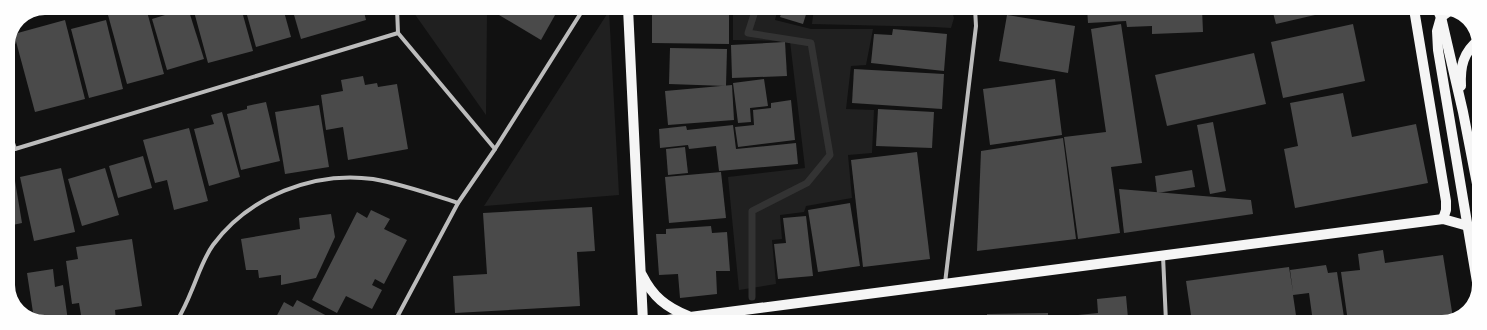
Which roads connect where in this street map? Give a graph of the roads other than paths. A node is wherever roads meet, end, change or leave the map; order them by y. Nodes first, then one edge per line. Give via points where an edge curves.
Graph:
1 (397, 15) edge
2 (580, 15) edge
3 (628, 15) edge
4 (975, 15) edge
5 (1415, 15) edge
6 (1439, 15) edge
7 (1439, 15) edge
8 (398, 33) junction
9 (1472, 46) edge
10 (1463, 112) junction
11 (495, 149) junction
12 (15, 150) edge
13 (1472, 158) edge
14 (458, 203) junction
15 (1443, 219) junction
16 (1468, 226) junction
17 (1472, 251) edge
18 (1163, 255) junction
19 (641, 271) junction
20 (945, 284) junction
21 (179, 315) edge
22 (399, 315) edge
23 (643, 315) edge
24 (684, 315) edge
25 (705, 315) edge
26 (1166, 315) edge

1 - 8 street
2 - 11 street
3 - 19 main road
4 - 20 street
5 - 15 main road via 1446,201
6 - 10 main road
7 - 16 main road via 1438,50
8 - 11 street
8 - 12 street
9 - 10 main road via 1461,66
10 - 13 main road
11 - 14 street
14 - 21 street via 395,183 372,179 345,178 288,189 259,202 233,222 212,246
14 - 22 street
15 - 16 main road
15 - 18 main road
16 - 17 main road
18 - 20 main road
18 - 26 street
19 - 23 main road
19 - 24 main road via 648,287 659,300
20 - 25 main road

